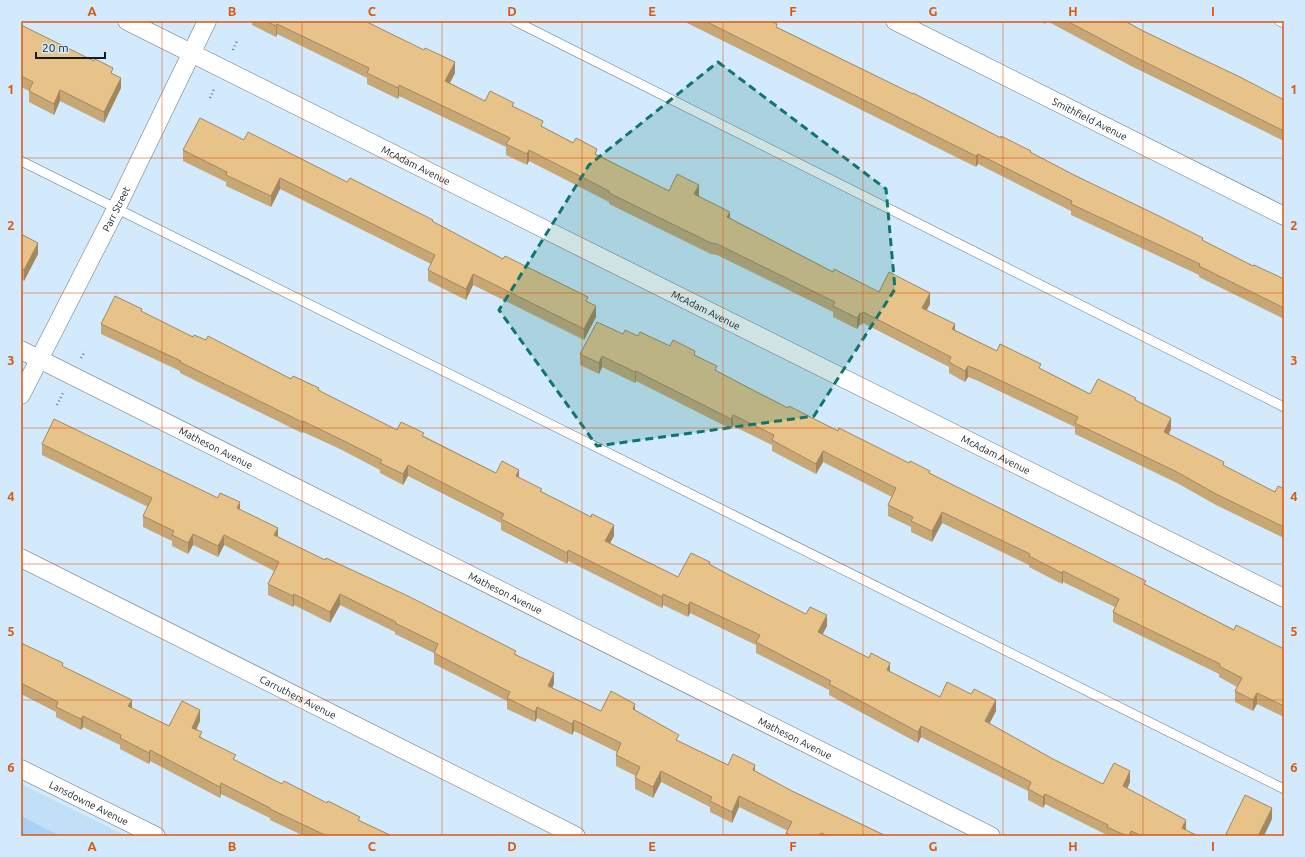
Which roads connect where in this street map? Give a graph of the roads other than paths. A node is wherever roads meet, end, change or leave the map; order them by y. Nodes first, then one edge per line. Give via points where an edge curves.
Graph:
1 (127, 21) edge
2 (207, 21) edge
3 (514, 21) edge
4 (896, 21) edge
5 (1279, 21) edge
6 (1284, 23) edge
7 (191, 53) junction
8 (21, 161) edge
9 (117, 207) junction
10 (1284, 216) edge
11 (21, 350) edge
12 (39, 359) junction
13 (21, 395) edge
14 (1284, 407) edge
15 (21, 558) edge
16 (1284, 598) edge
17 (21, 769) edge
18 (1284, 789) edge
19 (156, 836) edge
20 (576, 836) edge
21 (991, 836) edge

1 - 7 street, McAdam Avenue
2 - 7 street, Parr Street
3 - 14 lane
4 - 10 street, Smithfield Avenue
5 - 6 lane
7 - 9 street, Parr Street
7 - 16 street, McAdam Avenue
8 - 9 lane
9 - 12 street, Parr Street
9 - 18 lane
11 - 12 street, Matheson Avenue
12 - 13 street, Parr Street
12 - 21 street, Matheson Avenue
15 - 20 street, Carruthers Avenue
17 - 19 street, Lansdowne Avenue

